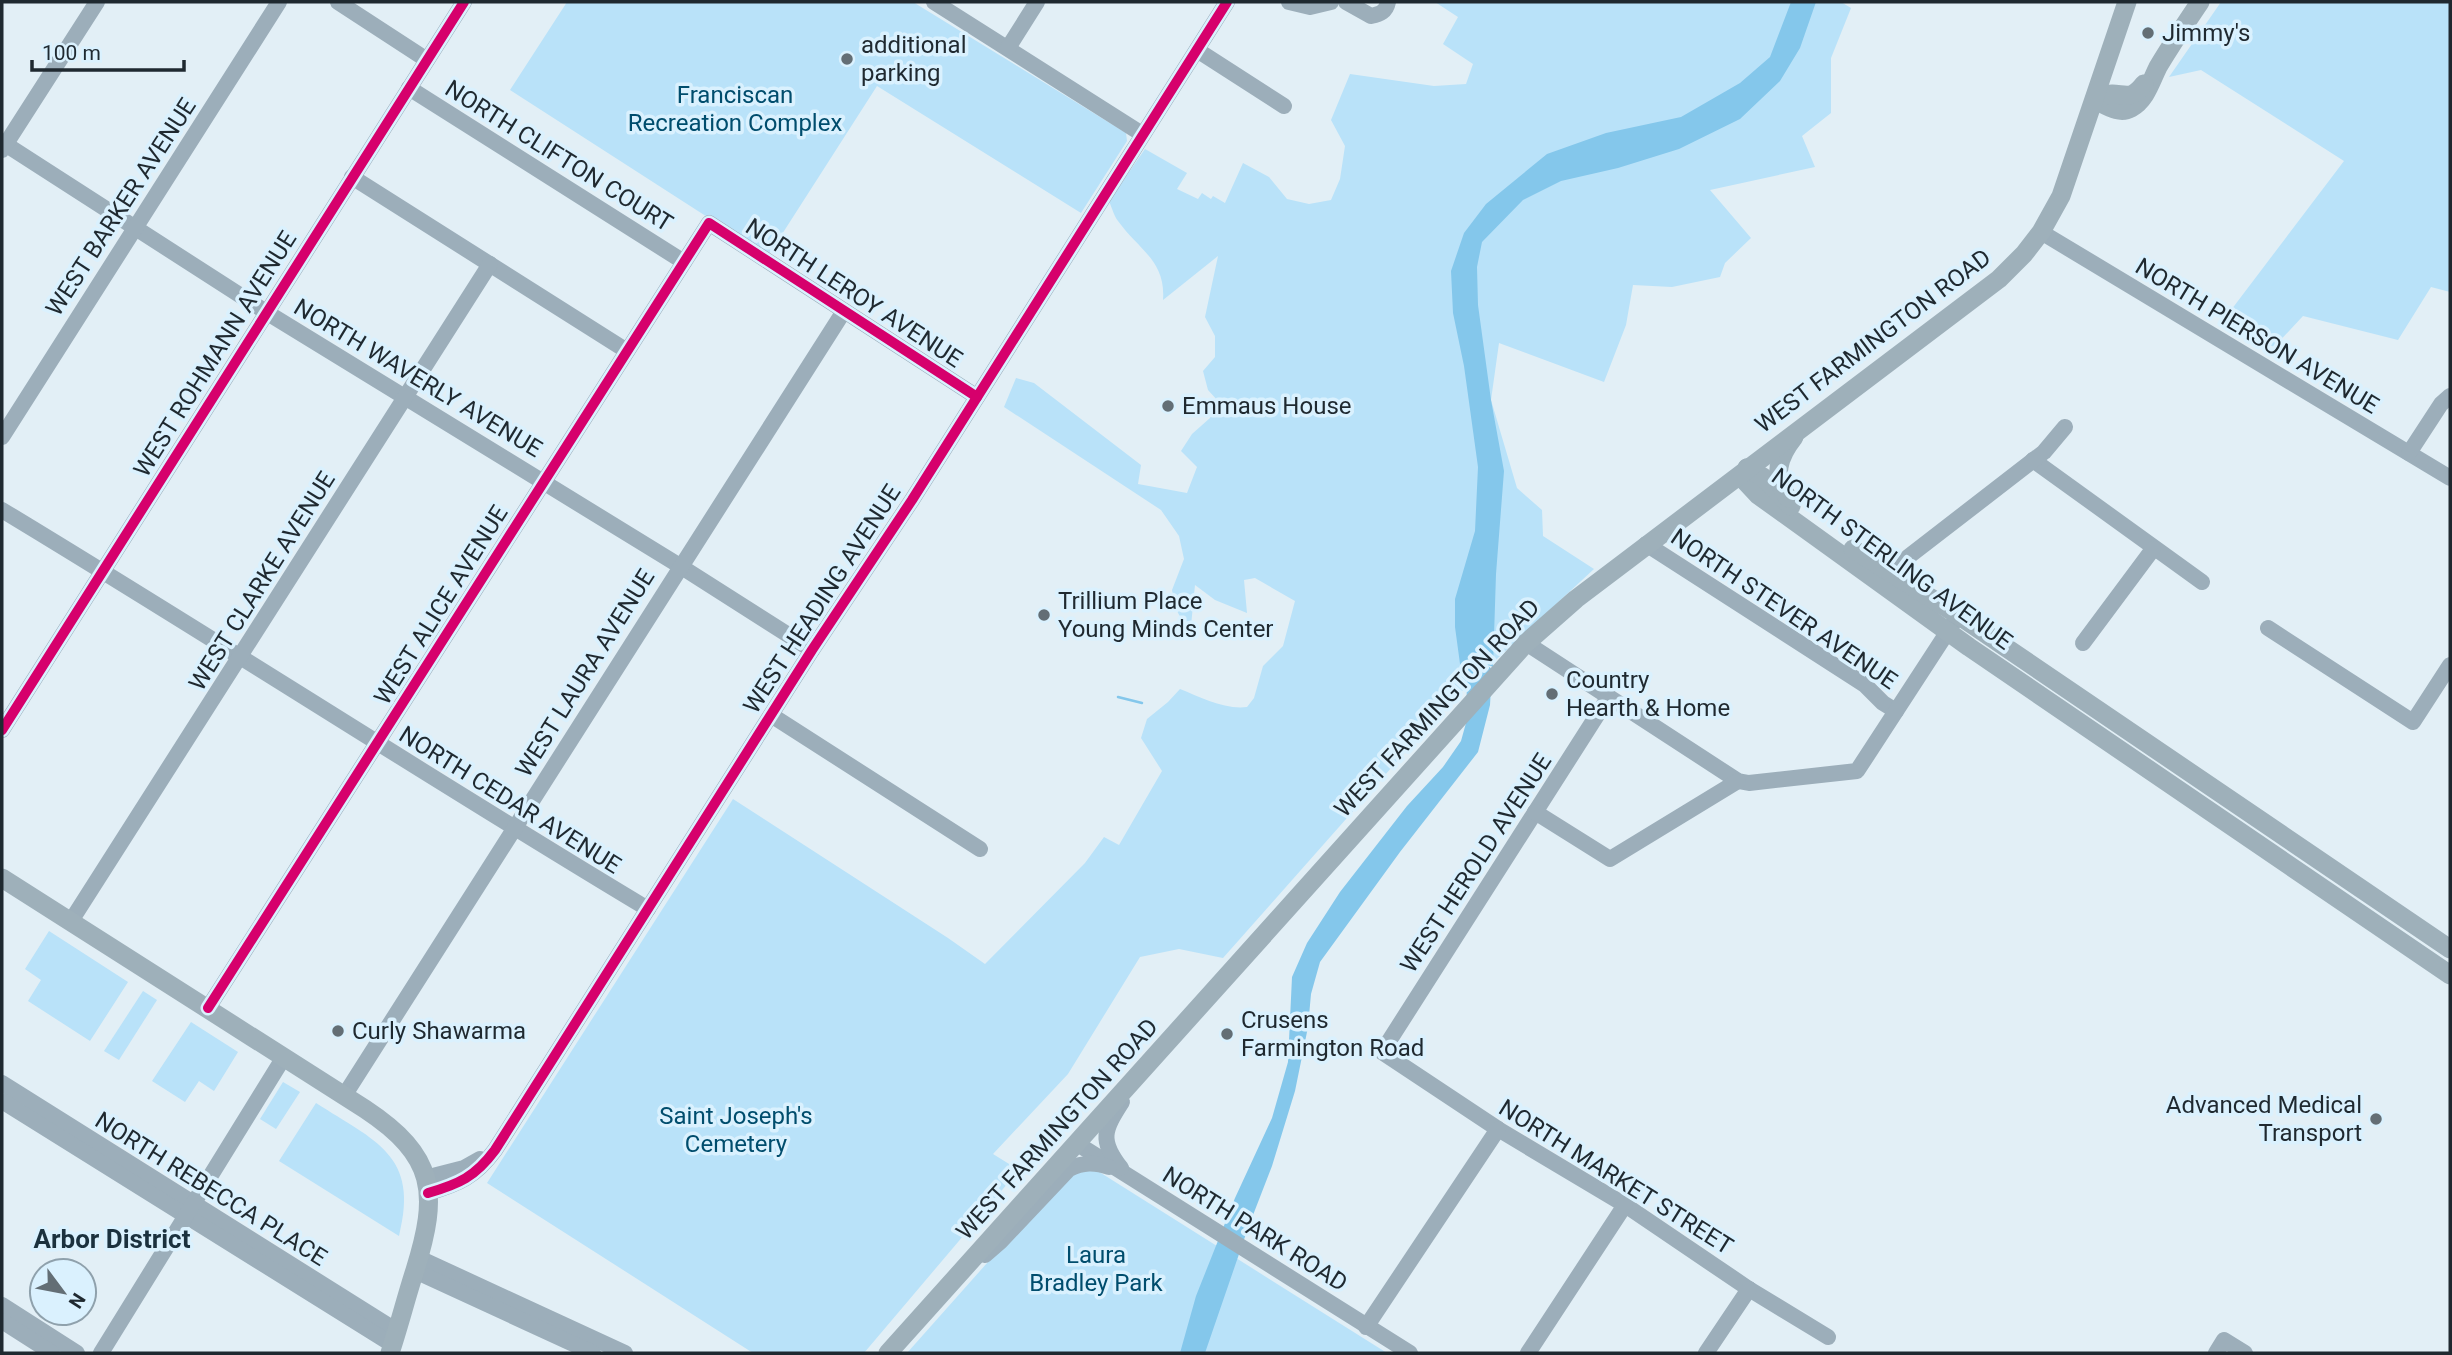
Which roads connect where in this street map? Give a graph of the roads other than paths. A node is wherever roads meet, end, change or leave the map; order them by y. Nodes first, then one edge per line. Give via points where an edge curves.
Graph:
1 (279, 2) edge
2 (338, 2) edge
3 (464, 2) edge
4 (934, 2) edge
5 (1037, 2) edge
6 (1227, 2) edge
7 (1289, 2) edge
8 (1331, 2) edge
9 (1346, 2) edge
10 (1388, 2) edge
11 (2127, 2) edge
12 (2200, 2) edge
13 (91, 4) edge
14 (1008, 48) junction
15 (1197, 50) junction
16 (427, 60) junction
17 (409, 88) junction
18 (2095, 100) junction
19 (1284, 106) dead end
20 (1142, 134) junction
21 (3, 146) edge
22 (352, 177) junction
23 (709, 223) joint
24 (135, 228) junction
25 (2041, 232) junction
26 (684, 262) junction
27 (490, 264) junction
28 (844, 311) junction
29 (266, 312) junction
30 (627, 351) junction
31 (2450, 396) edge
32 (405, 397) junction
33 (977, 397) junction
34 (1815, 416) junction
35 (2065, 427) dead end
36 (2, 437) edge
37 (2409, 453) junction
38 (2033, 460) junction
39 (1747, 468) junction
40 (2450, 478) edge
41 (544, 482) junction
42 (2, 510) edge
43 (1844, 542) junction
44 (1647, 544) junction
45 (2153, 549) junction
46 (680, 566) junction
47 (102, 570) junction
48 (1892, 582) junction
49 (2202, 582) dead end
50 (1953, 623) junction
51 (2268, 628) dead end
52 (1526, 643) junction
53 (2083, 643) dead end
54 (812, 650) junction
55 (241, 657) junction
56 (2450, 665) edge
57 (1608, 698) junction
58 (1896, 712) junction
59 (771, 715) junction
60 (2, 730) edge
61 (379, 744) junction
62 (1738, 781) junction
63 (1535, 812) junction
64 (513, 829) junction
65 (980, 849) dead end
66 (2, 878) edge
67 (648, 909) junction
68 (71, 921) junction
69 (2450, 949) edge
70 (2450, 975) edge
71 (208, 1008) junction
72 (1382, 1052) joint
73 (284, 1057) junction
74 (1142, 1070) junction
75 (2, 1083) edge
76 (344, 1096) junction
77 (2, 1101) edge
78 (1498, 1129) junction
79 (1076, 1143) junction
80 (1125, 1173) junction
81 (427, 1186) junction
82 (1625, 1205) junction
83 (188, 1211) junction
84 (417, 1264) junction
85 (949, 1285) junction
86 (1749, 1289) junction
87 (2, 1305) edge
88 (2, 1321) edge
89 (1366, 1327) junction
90 (1828, 1337) dead end
91 (393, 1343) edge
92 (2220, 1347) edge
93 (52, 1353) edge
94 (78, 1353) edge
95 (101, 1353) edge
96 (593, 1353) edge
97 (625, 1353) edge
98 (888, 1353) edge
99 (1410, 1353) edge
100 (1528, 1353) edge
101 (1706, 1353) edge
102 (2245, 1353) edge

1 - 24 street, WEST BARKER AVENUE
2 - 16 street
3 - 16 street, WEST ROHMANN AVENUE
4 - 14 street
5 - 14 street
6 - 15 street, WEST HEADING AVENUE
7 - 8 street via 1310,7
9 - 10 street via 1371,16 1380,15
11 - 18 main road, WEST FARMINGTON ROAD
12 - 18 main road via 2158,67 2133,95 2111,93
13 - 21 street
14 - 20 street
15 - 19 street
15 - 20 street, WEST HEADING AVENUE
16 - 17 street, WEST ROHMANN AVENUE
17 - 22 street, WEST ROHMANN AVENUE
17 - 26 street, NORTH CLIFTON COURT
18 - 25 main road, WEST FARMINGTON ROAD via 2061,196
20 - 33 street, WEST HEADING AVENUE
21 - 24 street, NORTH WAVERLY AVENUE
22 - 27 street
22 - 29 street, WEST ROHMANN AVENUE
23 - 26 street, WEST ALICE AVENUE
23 - 28 street, NORTH LEROY AVENUE
24 - 29 street, NORTH WAVERLY AVENUE
24 - 36 street, WEST BARKER AVENUE
25 - 34 main road, WEST FARMINGTON ROAD via 1998,279
25 - 37 street, NORTH PIERSON AVENUE
26 - 30 street, WEST ALICE AVENUE
27 - 30 street
27 - 32 street, WEST CLARKE AVENUE
28 - 33 street, NORTH LEROY AVENUE
28 - 46 street, WEST LAURA AVENUE
29 - 32 street, NORTH WAVERLY AVENUE
29 - 47 street, WEST ROHMANN AVENUE
30 - 41 street, WEST ALICE AVENUE
31 - 37 street
32 - 41 street, NORTH WAVERLY AVENUE
32 - 55 street, WEST CLARKE AVENUE
33 - 54 street, WEST HEADING AVENUE
34 - 39 main road, WEST FARMINGTON ROAD
34 - 43 main road via 1783,453 1777,476 1788,498
35 - 38 street
37 - 40 street, NORTH PIERSON AVENUE
38 - 45 street
38 - 48 street via 1908,557
39 - 43 main road, NORTH STERLING AVENUE
39 - 44 main road, WEST FARMINGTON ROAD
39 - 48 main road, NORTH STERLING AVENUE via 1744,480 1758,495
41 - 46 street, NORTH WAVERLY AVENUE
41 - 61 street, WEST ALICE AVENUE
42 - 47 street, NORTH CEDAR AVENUE
43 - 48 main road, NORTH STERLING AVENUE
44 - 52 main road, WEST FARMINGTON ROAD
44 - 58 street, NORTH STEVER AVENUE via 1865,685
45 - 49 street
45 - 53 street
46 - 54 street, NORTH WAVERLY AVENUE
46 - 64 street, WEST LAURA AVENUE
47 - 55 street, NORTH CEDAR AVENUE
47 - 60 street, WEST ROHMANN AVENUE
48 - 50 main road, NORTH STERLING AVENUE
50 - 58 street
50 - 69 main road, NORTH STERLING AVENUE
50 - 70 main road, NORTH STERLING AVENUE
51 - 56 street via 2413,722
52 - 57 street
52 - 74 main road, WEST FARMINGTON ROAD
54 - 59 street, WEST HEADING AVENUE
55 - 61 street, NORTH CEDAR AVENUE
55 - 68 street, WEST CLARKE AVENUE
57 - 62 street
57 - 63 street, WEST HEROLD AVENUE
58 - 62 street via 1857,771
59 - 65 street
59 - 67 street, WEST HEADING AVENUE
61 - 64 street, NORTH CEDAR AVENUE
61 - 71 street, WEST ALICE AVENUE
62 - 63 street via 1609,859
63 - 72 street, WEST HEROLD AVENUE
64 - 67 street, NORTH CEDAR AVENUE
64 - 76 street, WEST LAURA AVENUE
66 - 68 main road
67 - 81 street, WEST HEADING AVENUE via 489,1157 459,1183
68 - 71 main road
71 - 73 main road
72 - 78 street, NORTH MARKET STREET
73 - 76 main road
73 - 83 street
74 - 79 main road, WEST FARMINGTON ROAD
74 - 80 street via 1106,1128 1106,1144
75 - 83 street, NORTH REBECCA PLACE
76 - 81 main road via 399,1134 415,1155
77 - 83 street, NORTH REBECCA PLACE
78 - 82 street, NORTH MARKET STREET
78 - 89 street
79 - 80 street, NORTH PARK ROAD
79 - 85 main road, WEST FARMINGTON ROAD
80 - 85 street via 1100,1164 1081,1163 1069,1169 1000,1242
80 - 89 street, NORTH PARK ROAD
81 - 84 main road via 430,1207
82 - 86 street, NORTH MARKET STREET
82 - 100 street
83 - 91 street, NORTH REBECCA PLACE
83 - 95 street
84 - 91 main road
84 - 96 street
84 - 97 street
85 - 98 main road, WEST FARMINGTON ROAD
86 - 90 street, NORTH MARKET STREET
86 - 101 street
87 - 94 street
88 - 93 street
89 - 99 street, NORTH PARK ROAD
92 - 102 street

